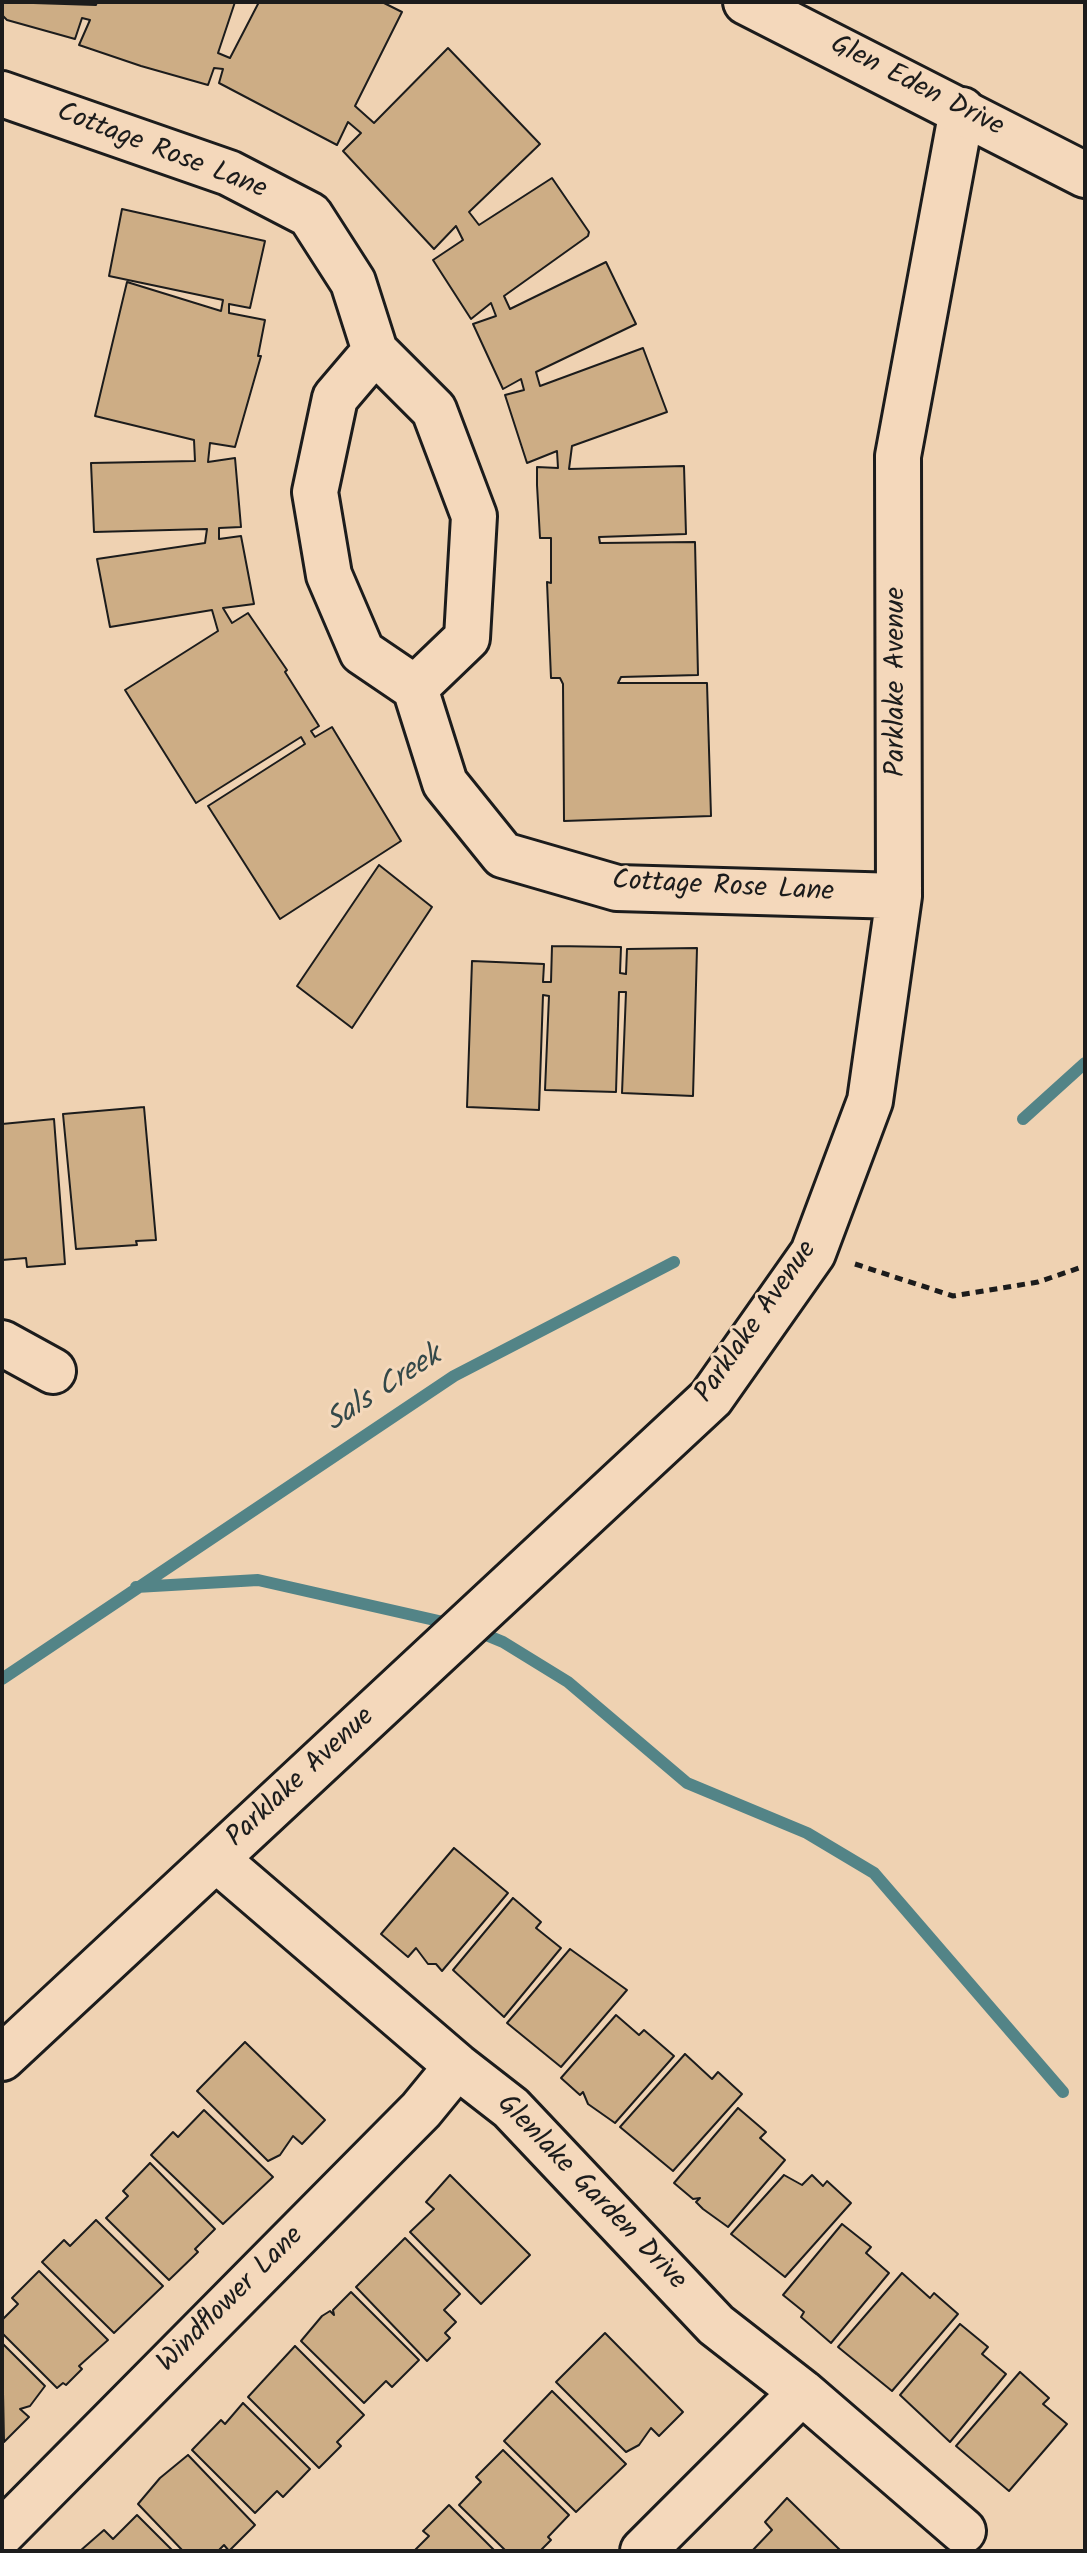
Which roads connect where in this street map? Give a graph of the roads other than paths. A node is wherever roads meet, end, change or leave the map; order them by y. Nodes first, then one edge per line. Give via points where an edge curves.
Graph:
1 (746, 2) edge
2 (2, 94) edge
3 (962, 110) junction
4 (1085, 175) edge
5 (375, 351) junction
6 (415, 688) junction
7 (899, 896) junction
8 (2, 1343) edge
9 (53, 1371) dead end
10 (216, 1859) junction
11 (2, 2058) edge
12 (457, 2066) junction
13 (802, 2392) junction
14 (963, 2531) dead end
15 (2, 2533) edge
16 (643, 2551) edge

1 - 3 street, Glen Eden Drive
2 - 5 street, Cottage Rose Lane via 229,173 310,215 353,282
3 - 4 street, Glen Eden Drive
3 - 7 street, Parklake Avenue via 898,456
5 - 6 street via 335,398 315,492 329,575 362,652
5 - 6 street, Cottage Rose Lane via 434,410 474,516 467,638
6 - 7 street, Cottage Rose Lane via 445,783 503,855 617,888
7 - 10 street, Parklake Avenue via 870,1101 813,1253 711,1398
8 - 9 street
10 - 11 street, Parklake Avenue
10 - 12 street, Glenlake Garden Drive
12 - 13 street, Glenlake Garden Drive via 511,2108 716,2325
12 - 15 street, Windflower Lane via 421,2110
13 - 14 street, Glenlake Garden Drive
13 - 16 street

